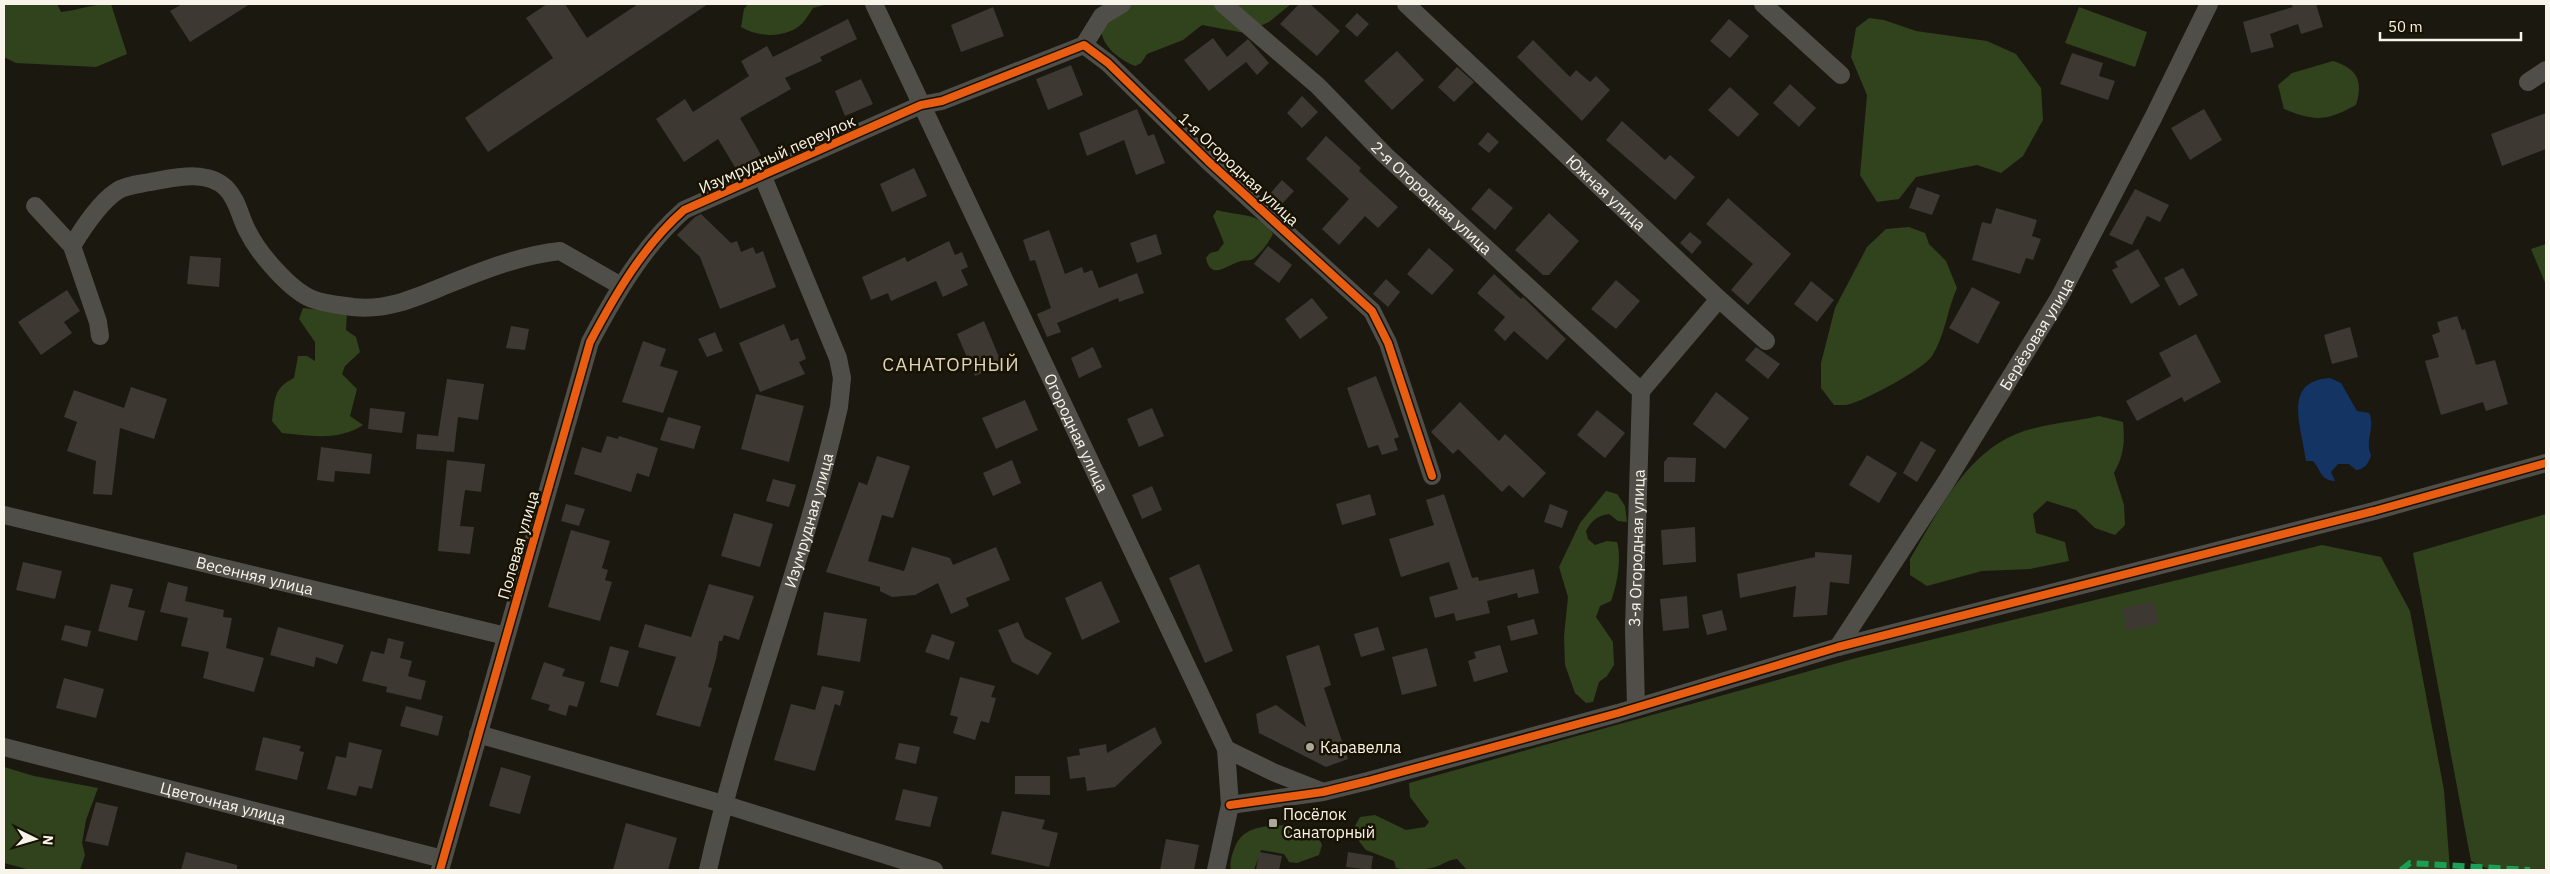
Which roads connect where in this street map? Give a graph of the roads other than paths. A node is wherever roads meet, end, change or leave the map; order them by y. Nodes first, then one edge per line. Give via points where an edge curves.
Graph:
1 (874, 4) edge
2 (1122, 4) edge
3 (1223, 4) edge
4 (1406, 4) edge
5 (1763, 4) edge
6 (2209, 4) edge
7 (1084, 45) junction
8 (2546, 70) edge
9 (1841, 75) dead end
10 (2528, 82) dead end
11 (922, 105) junction
12 (763, 177) junction
13 (35, 206) dead end
14 (654, 242) joint
15 (72, 246) junction
16 (621, 286) junction
17 (1719, 299) junction
18 (100, 336) dead end
19 (1766, 341) dead end
20 (1641, 390) junction
21 (2546, 462) edge
22 (1432, 476) dead end
23 (4, 515) edge
24 (506, 636) junction
25 (1838, 647) junction
26 (1636, 707) junction
27 (478, 734) junction
28 (4, 747) edge
29 (1226, 749) junction
30 (1323, 792) junction
31 (723, 804) junction
32 (1230, 805) junction
33 (441, 865) edge
34 (708, 870) edge
35 (934, 870) edge
36 (1216, 870) edge

1 - 11 street, Огородная улица
2 - 7 street via 1102,16
3 - 20 street, 2-я Огородная улица via 1318,86 1384,154
4 - 17 street, Южная улица
5 - 9 street
6 - 25 street, Берёзовая улица via 2058,298 1946,482
7 - 11 street via 942,101
7 - 22 street, 1-я Огородная улица via 1108,63 1208,161 1372,311 1388,343
8 - 10 street
11 - 12 street, Изумрудный переулок
11 - 29 street, Огородная улица
12 - 14 street, Изумрудный переулок via 684,210
12 - 31 street, Изумрудная улица via 838,358 842,378 840,407 831,442
13 - 15 street
14 - 16 street, Полевая улица
15 - 16 street via 106,200 118,190 193,176 217,182 226,189 233,197 247,232 296,291 313,300 356,307 400,304 480,272 560,251
15 - 18 street
16 - 24 street, Полевая улица via 590,342
17 - 19 street, Южная улица
17 - 20 street
20 - 26 street, 3-я Огородная улица via 1634,602
21 - 25 street via 2374,511
23 - 24 street, Весенняя улица
24 - 27 street, Полевая улица
25 - 26 street
26 - 30 street
27 - 31 street
27 - 33 street, Полевая улица
28 - 33 street, Цветочная улица
29 - 30 street
29 - 32 street, Огородная улица
30 - 32 street
31 - 34 street, Изумрудная улица
31 - 35 street
32 - 36 street, Огородная улица

